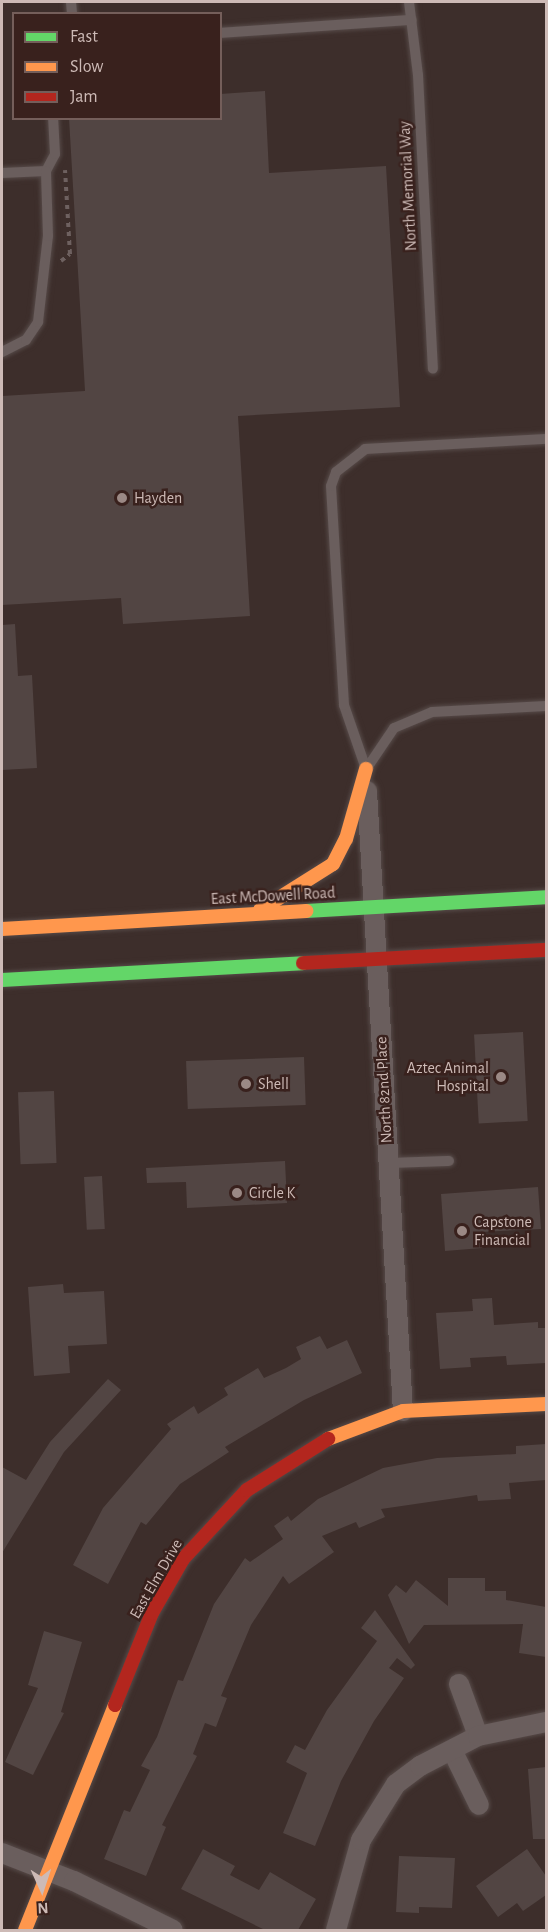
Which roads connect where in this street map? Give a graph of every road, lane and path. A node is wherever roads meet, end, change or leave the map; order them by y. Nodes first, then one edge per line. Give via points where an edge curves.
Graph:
1 (409, 2) edge
2 (412, 20) junction
3 (222, 33) edge
4 (53, 120) edge
5 (46, 171) junction
6 (2, 173) edge
7 (2, 352) edge
8 (433, 369) dead end
9 (546, 439) edge
10 (546, 706) edge
11 (366, 769) junction
12 (546, 897) edge
13 (372, 907) junction
14 (251, 914) junction
15 (2, 929) edge
16 (546, 950) edge
17 (376, 959) junction
18 (2, 980) edge
19 (449, 1161) dead end
20 (388, 1163) junction
21 (546, 1404) edge
22 (404, 1411) junction
23 (459, 1684) dead end
24 (546, 1722) edge
25 (478, 1736) junction
26 (452, 1750) junction
27 (479, 1805) dead end
28 (2, 1853) edge
29 (47, 1870) junction
30 (25, 1930) edge
31 (173, 1930) edge
32 (336, 1930) edge

1 - 2 lane, North Memorial Way
2 - 3 lane
2 - 8 lane, North Memorial Way
4 - 5 lane via 55,154
5 - 6 lane
5 - 7 lane via 48,236 38,322 26,340
9 - 11 lane via 365,449 336,472 331,486 344,705
10 - 11 lane via 432,712 394,728
11 - 13 street, North 82nd Place
11 - 14 main road via 346,839 333,864
12 - 13 main road, East McDowell Road
13 - 14 main road, East McDowell Road
13 - 17 street, North 82nd Place
14 - 15 main road, East McDowell Road
16 - 17 main road
17 - 18 main road
17 - 20 street, North 82nd Place
19 - 20 lane
20 - 22 street, North 82nd Place
21 - 22 main road, East Elm Drive
22 - 29 main road, East Elm Drive via 321,1442 279,1467 247,1490 183,1559 152,1613
23 - 25 street
24 - 25 street
25 - 26 street
26 - 27 street
26 - 32 street via 396,1784 378,1808 361,1840
28 - 29 street
29 - 30 main road, East Elm Drive
29 - 31 street

